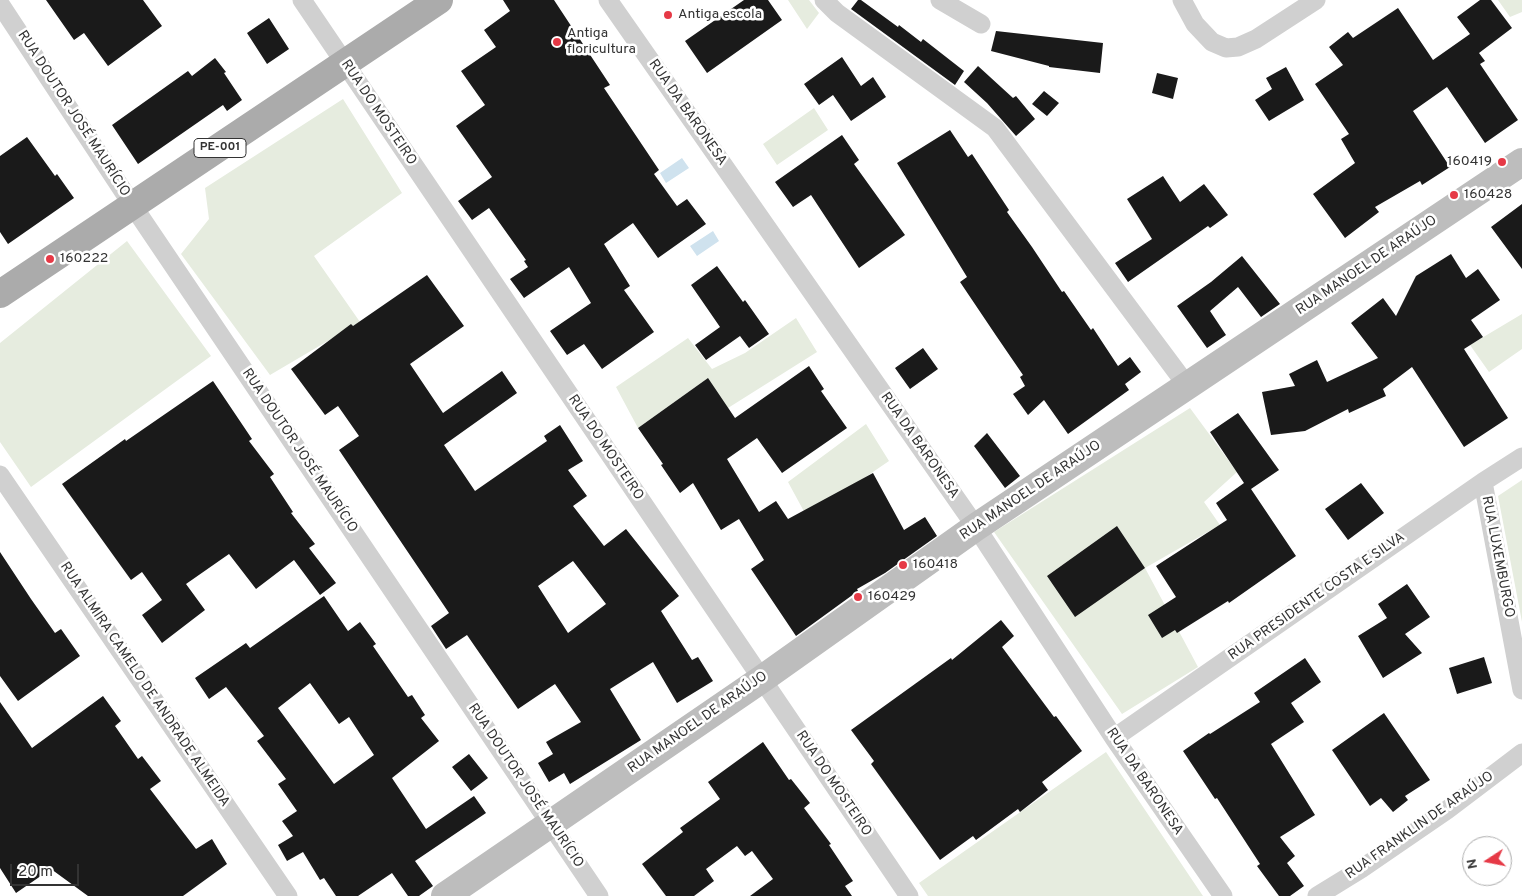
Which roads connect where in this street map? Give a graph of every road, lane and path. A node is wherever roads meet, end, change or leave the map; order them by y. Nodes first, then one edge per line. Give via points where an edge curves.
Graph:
1 (302, 0) edge
2 (439, 0) edge
3 (608, 0) edge
4 (824, 0) edge
5 (940, 0) edge
6 (1182, 0) edge
7 (1316, 0) edge
8 (0, 4) edge
9 (982, 24) dead end
10 (345, 64) junction
11 (1522, 162) edge
12 (133, 206) junction
13 (0, 294) edge
14 (1188, 387) junction
15 (1522, 457) edge
16 (0, 475) edge
17 (1482, 482) junction
18 (976, 527) junction
19 (762, 679) junction
20 (1522, 690) edge
21 (1114, 738) junction
22 (1522, 754) edge
23 (552, 825) junction
24 (288, 896) edge
25 (445, 896) edge
26 (599, 896) edge
27 (909, 896) edge
28 (1223, 896) edge
29 (1317, 896) edge

1 - 10 street, RUA DO MOSTEIRO
2 - 10 main road, PE-001
3 - 18 street, RUA DA BARONESA
4 - 14 street via 995,128
5 - 9 street
6 - 7 street via 1195,24 1212,42 1226,48 1256,39
8 - 12 street, RUA DOUTOR JOSÉ MAURÍCIO
10 - 12 main road, PE-001
10 - 19 street, RUA DO MOSTEIRO
11 - 14 street, RUA MANOEL DE ARAÚJO
12 - 13 main road, PE-001
12 - 23 street, RUA DOUTOR JOSÉ MAURÍCIO
14 - 18 street, RUA MANOEL DE ARAÚJO
15 - 17 street, RUA PRESIDENTE COSTA E SILVA
16 - 24 street, RUA ALMIRA CAMELO DE ANDRADE ALMEIDA
17 - 20 street, RUA LUXEMBURGO
17 - 21 street, RUA PRESIDENTE COSTA E SILVA
18 - 19 street, RUA MANOEL DE ARAÚJO
18 - 21 street, RUA DA BARONESA
19 - 23 street, RUA MANOEL DE ARAÚJO
19 - 27 street, RUA DO MOSTEIRO
21 - 28 street, RUA DA BARONESA
22 - 29 street, RUA FRANKLIN DE ARAÚJO via 1447,810
23 - 25 street, RUA MANOEL DE ARAÚJO
23 - 26 street, RUA DOUTOR JOSÉ MAURÍCIO

